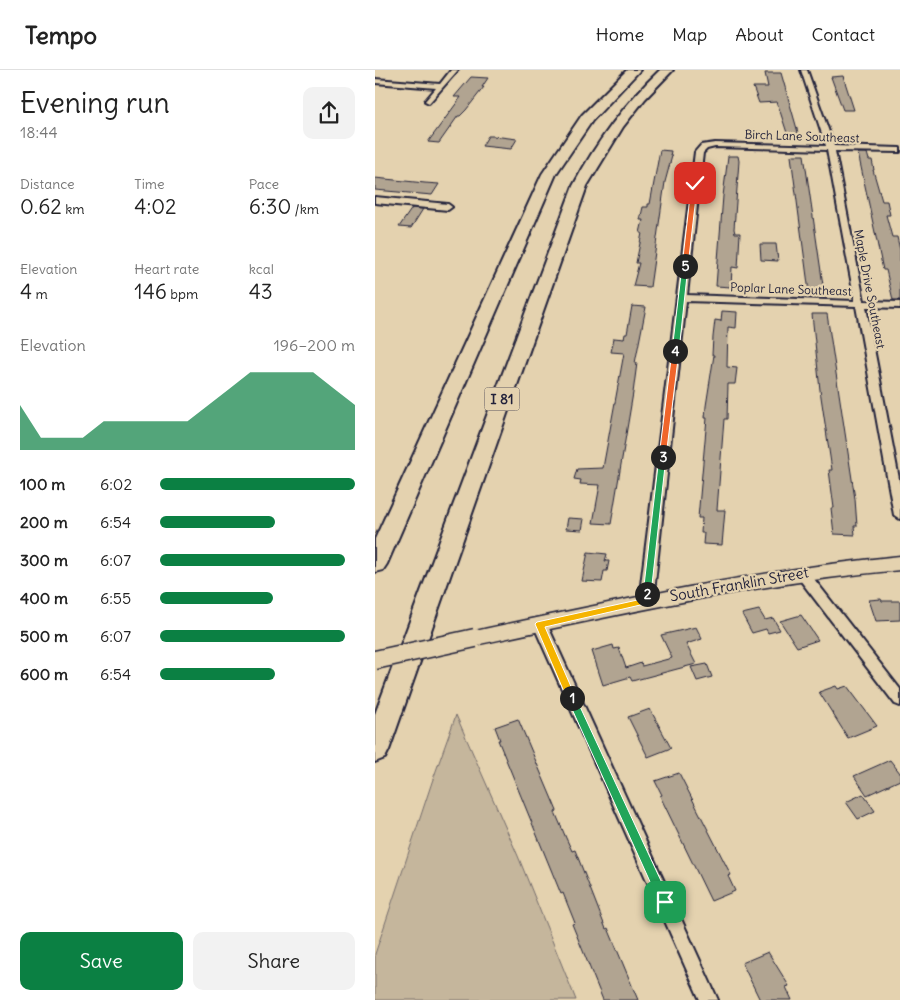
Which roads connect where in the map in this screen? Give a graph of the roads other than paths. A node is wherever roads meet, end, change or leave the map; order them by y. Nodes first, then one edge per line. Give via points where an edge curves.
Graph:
1 (445, 70) edge
2 (455, 70) edge
3 (634, 70) edge
4 (667, 70) edge
5 (804, 70) edge
6 (375, 81) edge
7 (375, 86) edge
8 (431, 87) junction
9 (441, 88) junction
10 (429, 101) dead end
11 (831, 149) junction
12 (900, 150) edge
13 (375, 200) edge
14 (449, 207) dead end
15 (681, 298) junction
16 (860, 304) junction
17 (900, 305) edge
18 (900, 515) edge
19 (900, 563) edge
20 (375, 564) edge
21 (802, 573) junction
22 (646, 601) junction
23 (540, 624) junction
24 (375, 660) edge
25 (900, 700) edge
26 (375, 750) edge
27 (709, 1000) edge

1 - 8 street
2 - 9 street
3 - 20 highway via 583,122 549,174
4 - 26 highway, I 81 via 619,121 580,186
5 - 11 street, Maple Drive Southeast
6 - 8 street
7 - 8 street
8 - 9 street
9 - 10 street
11 - 12 street, Birch Lane Southeast
11 - 15 street, Birch Lane Southeast via 704,147 699,152
11 - 16 street, Maple Drive Southeast
13 - 14 street
15 - 16 street, Poplar Lane Southeast
15 - 22 street
16 - 17 street, Poplar Lane Southeast
16 - 18 street, Maple Drive Southeast
19 - 21 main road, South Franklin Street
21 - 22 main road, South Franklin Street
21 - 25 street
22 - 23 main road, South Franklin Street
23 - 24 main road, South Franklin Street, bridge
23 - 27 street

